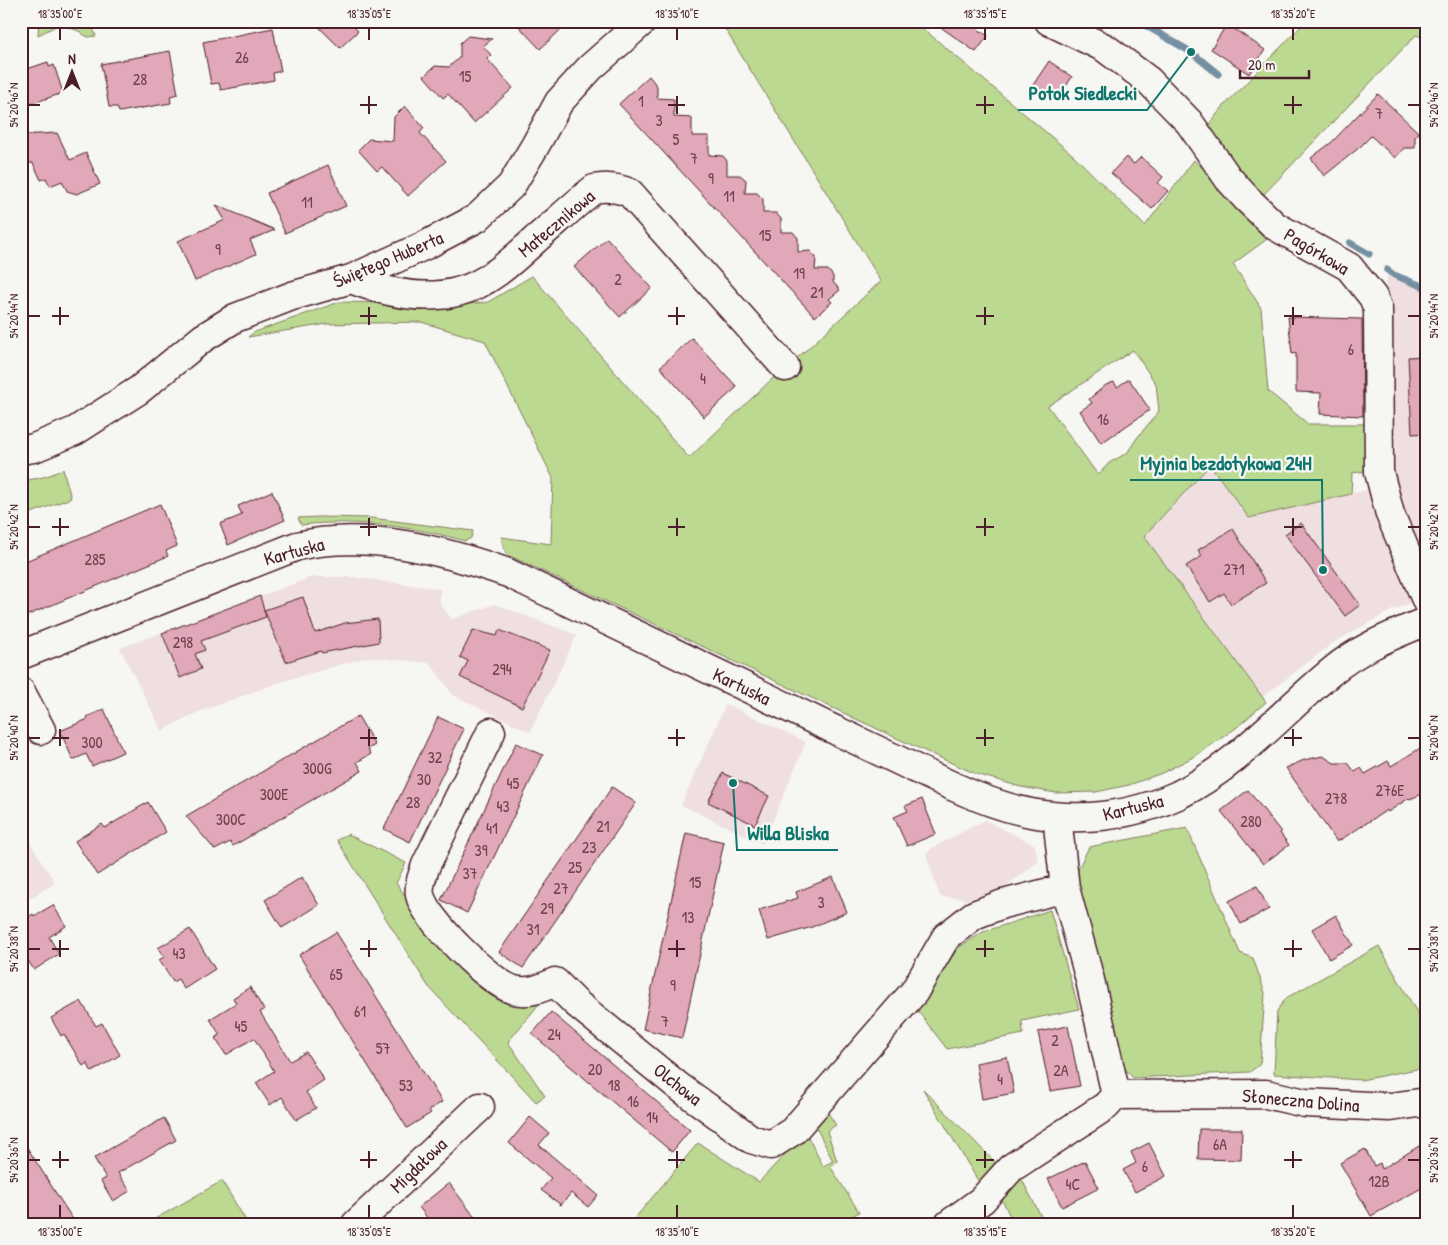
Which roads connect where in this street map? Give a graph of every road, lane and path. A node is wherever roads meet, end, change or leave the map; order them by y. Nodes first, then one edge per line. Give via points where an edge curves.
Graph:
1 (643, 21) edge
2 (1049, 21) edge
3 (351, 279) junction
4 (785, 366) dead end
5 (21, 450) edge
6 (1427, 602) edge
7 (1427, 621) edge
8 (21, 655) edge
9 (21, 692) edge
10 (41, 730) dead end
11 (490, 732) dead end
12 (1057, 817) junction
13 (1065, 888) junction
14 (1116, 1095) junction
15 (1427, 1102) edge
16 (480, 1107) dead end
17 (356, 1224) edge
18 (950, 1224) edge

1 - 3 street, Świętego Huberta via 590,68 559,102 511,186 476,218
2 - 6 street, Pagórkowa via 1105,48 1149,81 1189,122 1228,178 1254,206 1275,226 1349,267 1373,297 1378,309 1379,472 1390,514
3 - 4 street, Matecznikowa via 393,292 439,296 458,292 485,281 594,189 604,186 618,188 630,193
3 - 5 street, Świętego Huberta via 292,296 235,318 203,338 139,390 75,432
7 - 12 street, Kartuska via 1376,643 1332,670 1236,757 1208,778 1178,794 1146,807 1116,814
8 - 12 street, Kartuska via 297,546 335,540 411,546 508,573 966,793 1009,808
9 - 10 street
11 - 13 street, Olchowa via 426,865 420,895 426,907 442,929 501,985 525,992 555,982 678,1086 752,1139 771,1145 793,1131 914,992 946,937 974,915
12 - 13 street
13 - 14 street
14 - 15 street, Słoneczna Dolina via 1266,1094 1304,1103 1390,1107
14 - 18 street via 1106,1106 1012,1168 982,1200
16 - 17 street, Migdałowa

